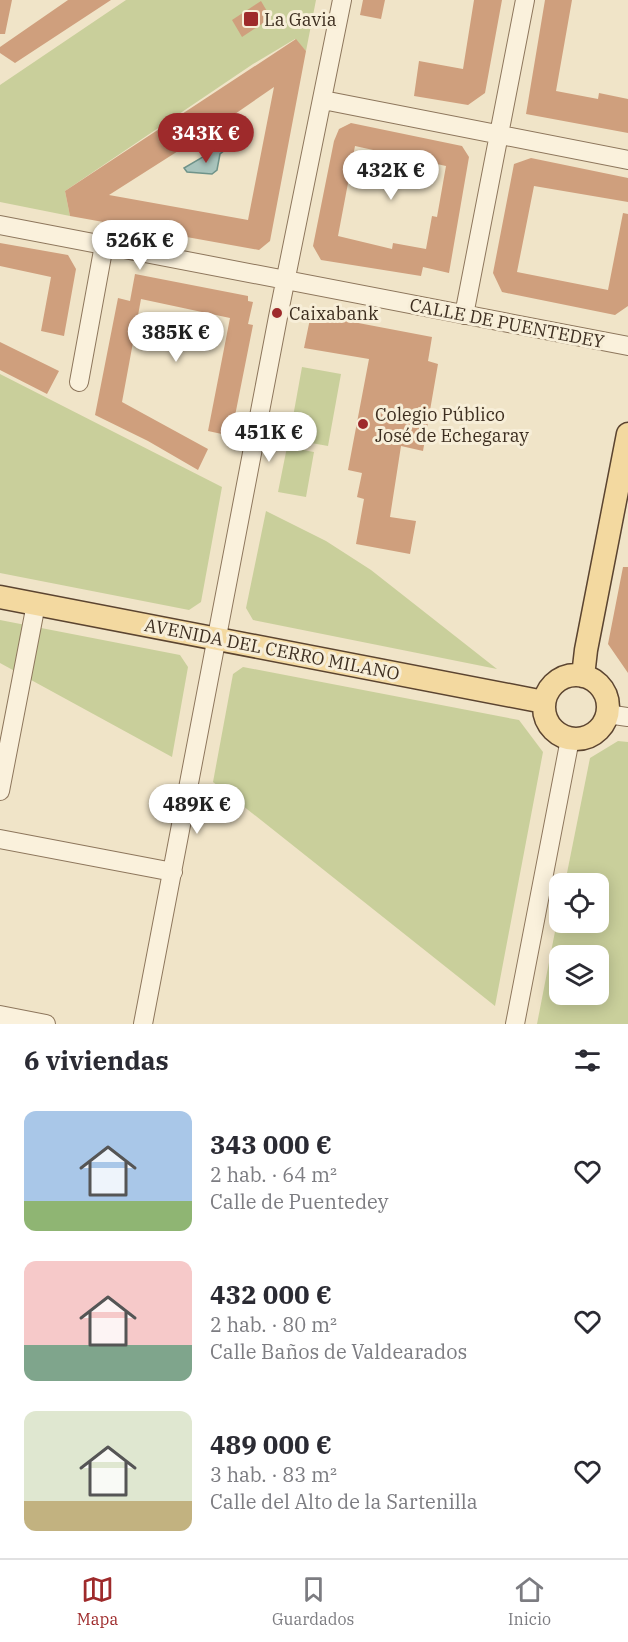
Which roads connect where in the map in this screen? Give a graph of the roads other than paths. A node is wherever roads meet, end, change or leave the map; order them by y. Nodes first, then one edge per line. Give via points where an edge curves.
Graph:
1 (342, 0) edge
2 (525, 0) edge
3 (323, 100) junction
4 (499, 135) junction
5 (628, 160) edge
6 (0, 225) edge
7 (104, 245) junction
8 (287, 280) junction
9 (464, 315) junction
10 (628, 346) edge
11 (79, 382) dead end
12 (628, 434) edge
13 (0, 597) edge
14 (36, 604) junction
15 (217, 639) junction
16 (583, 676) junction
17 (544, 702) junction
18 (617, 716) edge
19 (570, 739) junction
20 (0, 791) edge
21 (0, 839) edge
22 (173, 872) junction
23 (0, 1015) edge
24 (46, 1024) edge
25 (143, 1024) edge
26 (515, 1024) edge

1 - 3 street
2 - 4 street
3 - 4 street
3 - 8 street
4 - 5 street
4 - 9 street
6 - 7 street, CALLE DE PUENTEDEY
7 - 8 street, CALLE DE PUENTEDEY
7 - 11 street
8 - 9 street, CALLE DE PUENTEDEY
8 - 15 street
9 - 10 street, CALLE DE PUENTEDEY
12 - 16 main road
13 - 14 main road, AVENIDA DEL CERRO MILANO
14 - 15 main road, AVENIDA DEL CERRO MILANO
14 - 20 street
15 - 17 main road, AVENIDA DEL CERRO MILANO
15 - 22 street
16 - 17 main road via 573,675 554,684
16 - 18 main road via 603,690
17 - 19 main road via 552,728
18 - 19 main road via 597,732 580,740
19 - 26 street
21 - 22 street
22 - 25 street
23 - 24 street

